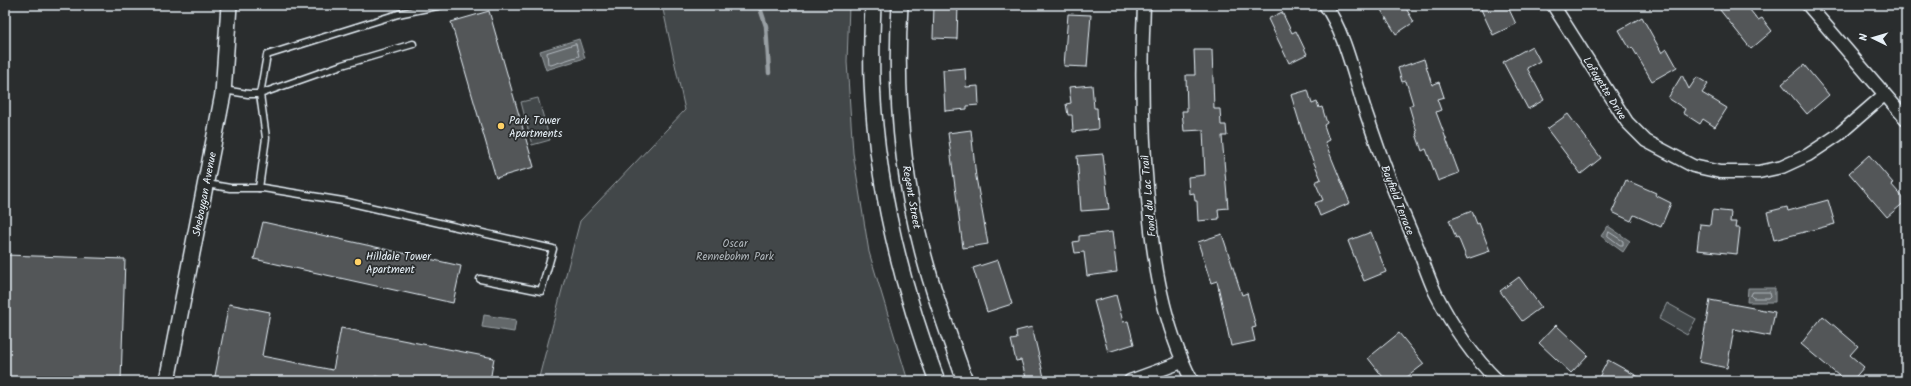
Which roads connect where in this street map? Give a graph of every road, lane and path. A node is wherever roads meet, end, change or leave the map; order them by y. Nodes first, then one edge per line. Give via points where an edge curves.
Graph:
1 (229, 5) edge
2 (442, 5) edge
3 (873, 5) edge
4 (900, 5) edge
5 (1144, 5) edge
6 (1325, 5) edge
7 (1553, 5) edge
8 (1808, 5) edge
9 (413, 44) dead end
10 (224, 90) junction
11 (260, 94) junction
12 (1884, 95) junction
13 (1906, 119) edge
14 (207, 184) junction
15 (259, 188) junction
16 (480, 279) dead end
17 (1182, 362) junction
18 (166, 381) edge
19 (937, 381) edge
20 (965, 381) edge
21 (1130, 381) edge
22 (1192, 381) edge
23 (1498, 381) edge

1 - 10 street, Sheboygan Avenue
2 - 11 lane via 398,14 267,55
3 - 19 street via 872,80 875,128 888,218 909,302
4 - 20 street, Regent Street via 898,80 914,215 934,292
5 - 17 street, Fond du Lac Trail via 1142,124 1152,243 1161,291
6 - 23 street, Bayfield Terrace via 1345,47 1404,218 1435,291 1469,347
7 - 12 street, Lafayette Drive via 1627,122 1646,141 1693,166 1720,172 1759,172 1782,167 1808,155 1838,135
8 - 12 street
9 - 11 lane via 342,65
10 - 11 lane
10 - 14 street, Sheboygan Avenue
11 - 15 lane via 266,138
12 - 13 street
14 - 15 lane via 230,188
14 - 18 street, Sheboygan Avenue
15 - 16 lane via 344,201 553,249 541,291
17 - 21 street
17 - 22 street, Fond du Lac Trail

